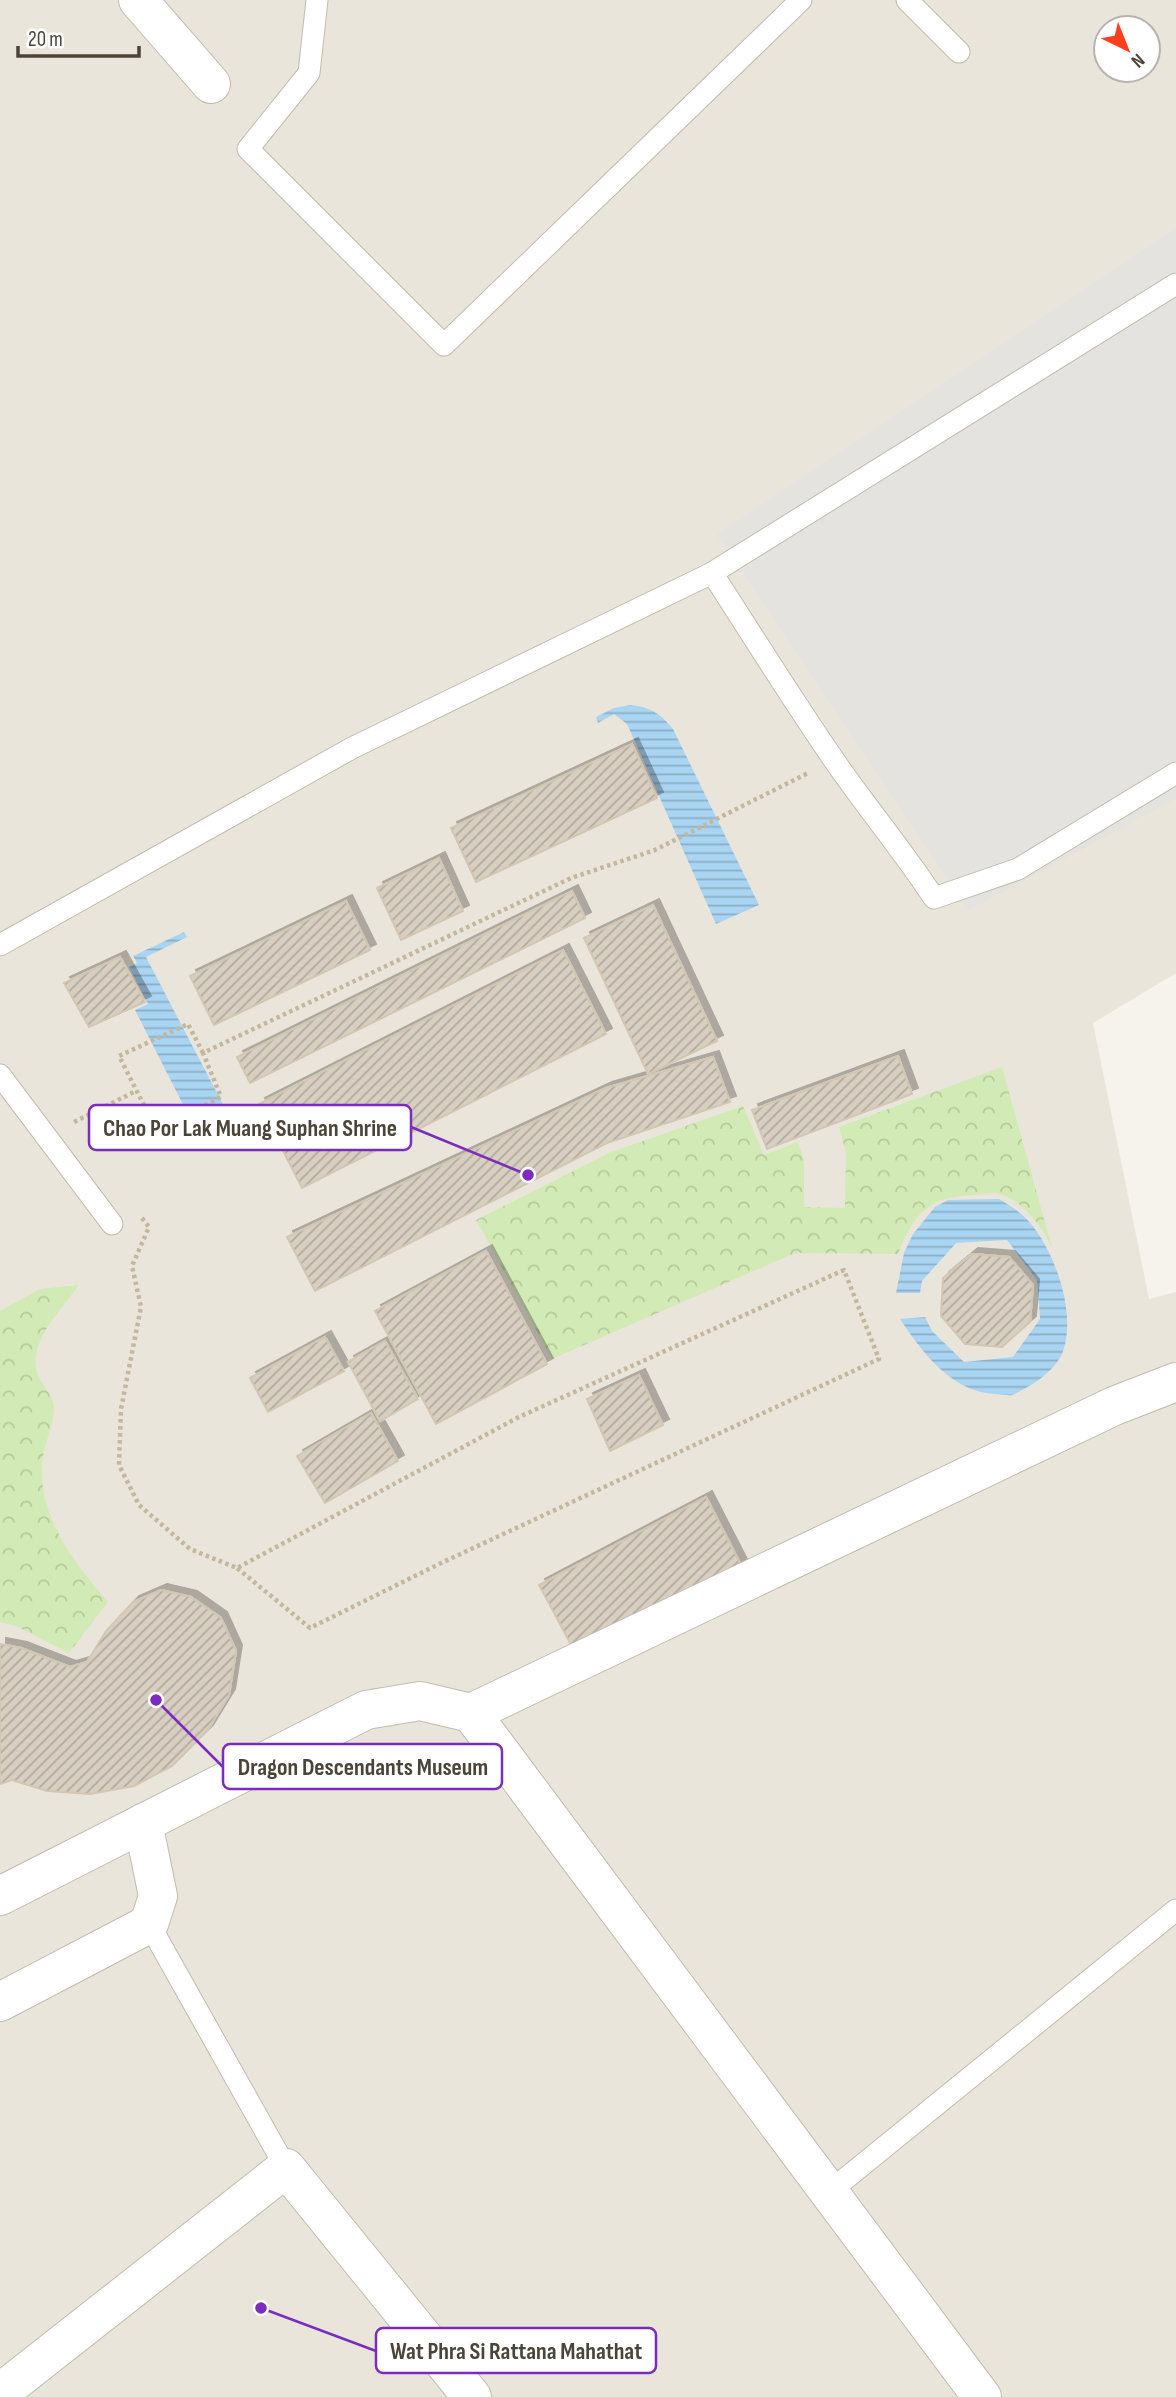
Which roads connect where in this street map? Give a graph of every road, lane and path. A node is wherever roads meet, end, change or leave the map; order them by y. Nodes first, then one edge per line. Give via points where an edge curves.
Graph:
1 (138, 0) edge
2 (317, 0) edge
3 (801, 0) edge
4 (907, 0) edge
5 (959, 52) dead end
6 (211, 85) dead end
7 (1176, 284) edge
8 (712, 573) junction
9 (833, 759) junction
10 (1176, 773) edge
11 (0, 945) edge
12 (203, 1054) junction
13 (0, 1075) edge
14 (136, 1091) junction
15 (66, 1126) dead end
16 (112, 1224) dead end
17 (132, 1266) dead end
18 (1176, 1382) edge
19 (237, 1568) junction
20 (471, 1713) junction
21 (144, 1823) junction
22 (0, 1896) edge
23 (1176, 1910) edge
24 (149, 1924) junction
25 (0, 2002) edge
26 (286, 2168) junction
27 (829, 2192) junction
28 (0, 2393) edge
29 (472, 2397) edge
30 (982, 2397) edge

1 - 6 street
2 - 3 lane via 309,73 248,149 444,345
4 - 5 lane
7 - 8 lane
8 - 9 lane
8 - 11 lane via 352,748
9 - 10 lane via 934,898 1018,869
9 - 12 path via 656,850 571,878
12 - 14 path via 188,1024 119,1056
12 - 14 path via 221,1097 156,1129
13 - 16 lane
14 - 15 path
17 - 19 path via 141,1307 121,1409 119,1465 139,1506 190,1549
18 - 20 street via 1114,1406
19 - 19 path via 519,1417 844,1270 879,1359 310,1628
20 - 21 street via 420,1701 366,1710
20 - 27 street
21 - 22 street
21 - 24 street via 158,1896
23 - 27 lane
24 - 25 street
24 - 26 lane
26 - 28 street
26 - 29 street
27 - 30 street

